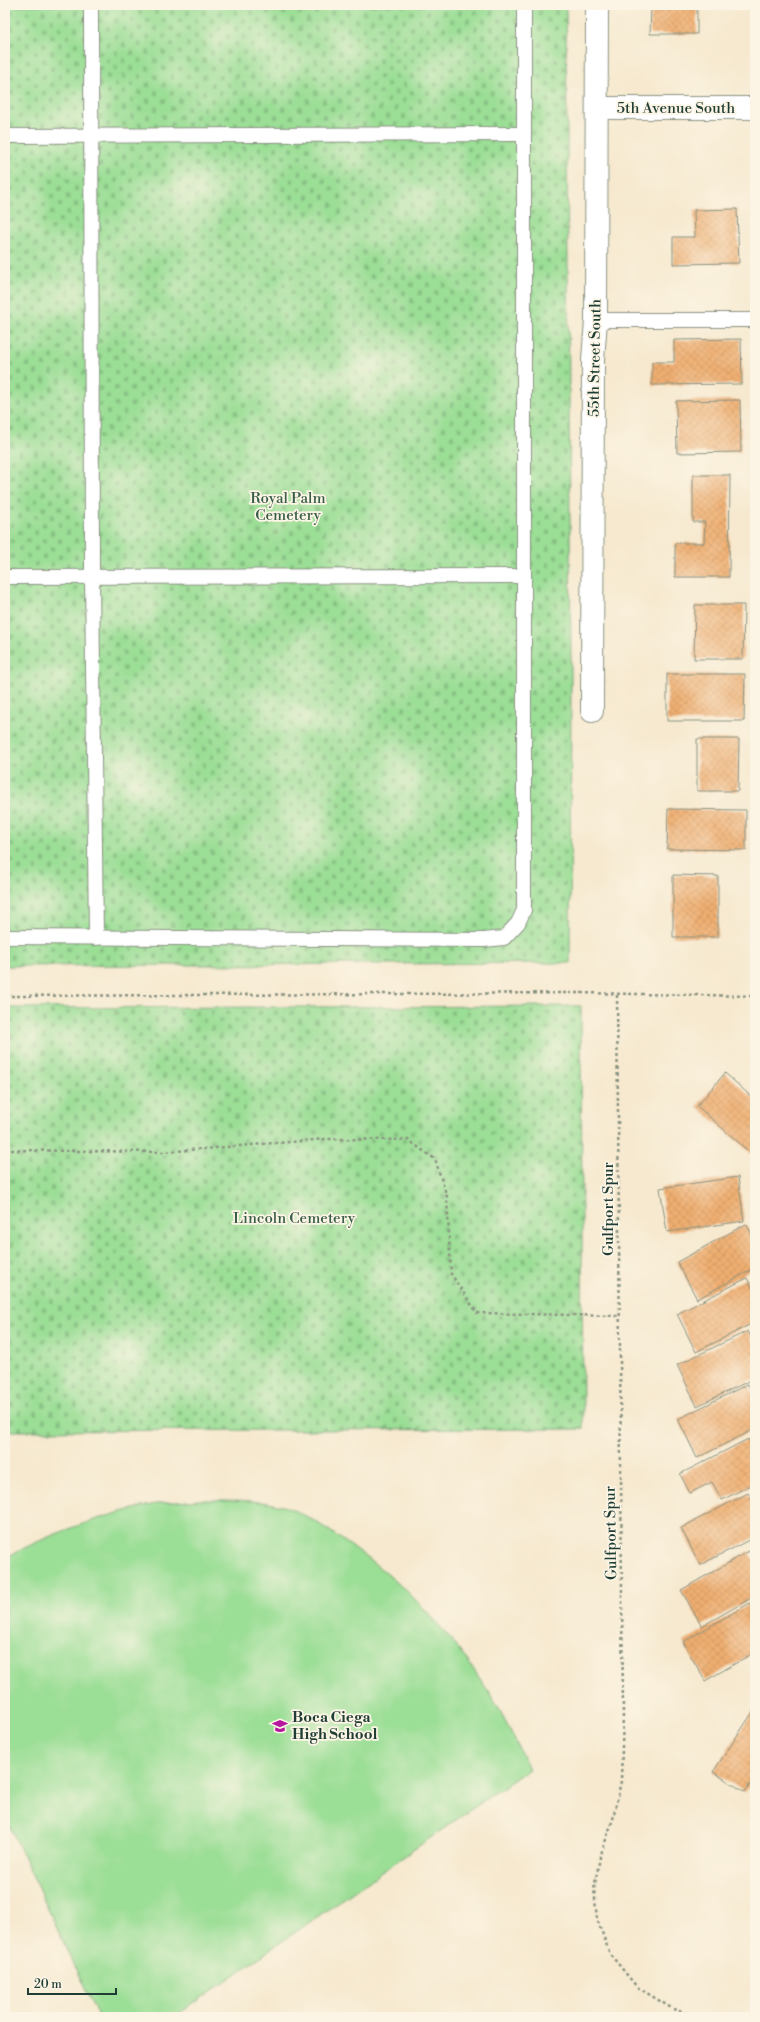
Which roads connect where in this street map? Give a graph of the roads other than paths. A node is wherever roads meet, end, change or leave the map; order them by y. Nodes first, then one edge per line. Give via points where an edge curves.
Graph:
1 (91, 5) edge
2 (524, 5) edge
3 (597, 5) edge
4 (597, 108) junction
5 (755, 108) edge
6 (524, 134) junction
7 (92, 135) junction
8 (5, 136) edge
9 (596, 320) junction
10 (755, 320) edge
11 (524, 576) junction
12 (5, 577) edge
13 (92, 577) junction
14 (592, 711) dead end
15 (5, 937) edge
16 (96, 938) junction

1 - 7 lane
2 - 6 lane
3 - 4 street, 55th Street South
4 - 5 street, 5th Avenue South
4 - 9 street, 55th Street South
6 - 7 lane
6 - 11 lane
7 - 8 lane
7 - 13 lane
9 - 10 lane
9 - 14 street, 55th Street South via 593,360
11 - 13 lane
11 - 16 lane via 524,910 518,923 504,938
12 - 13 lane
13 - 16 lane
15 - 16 lane

